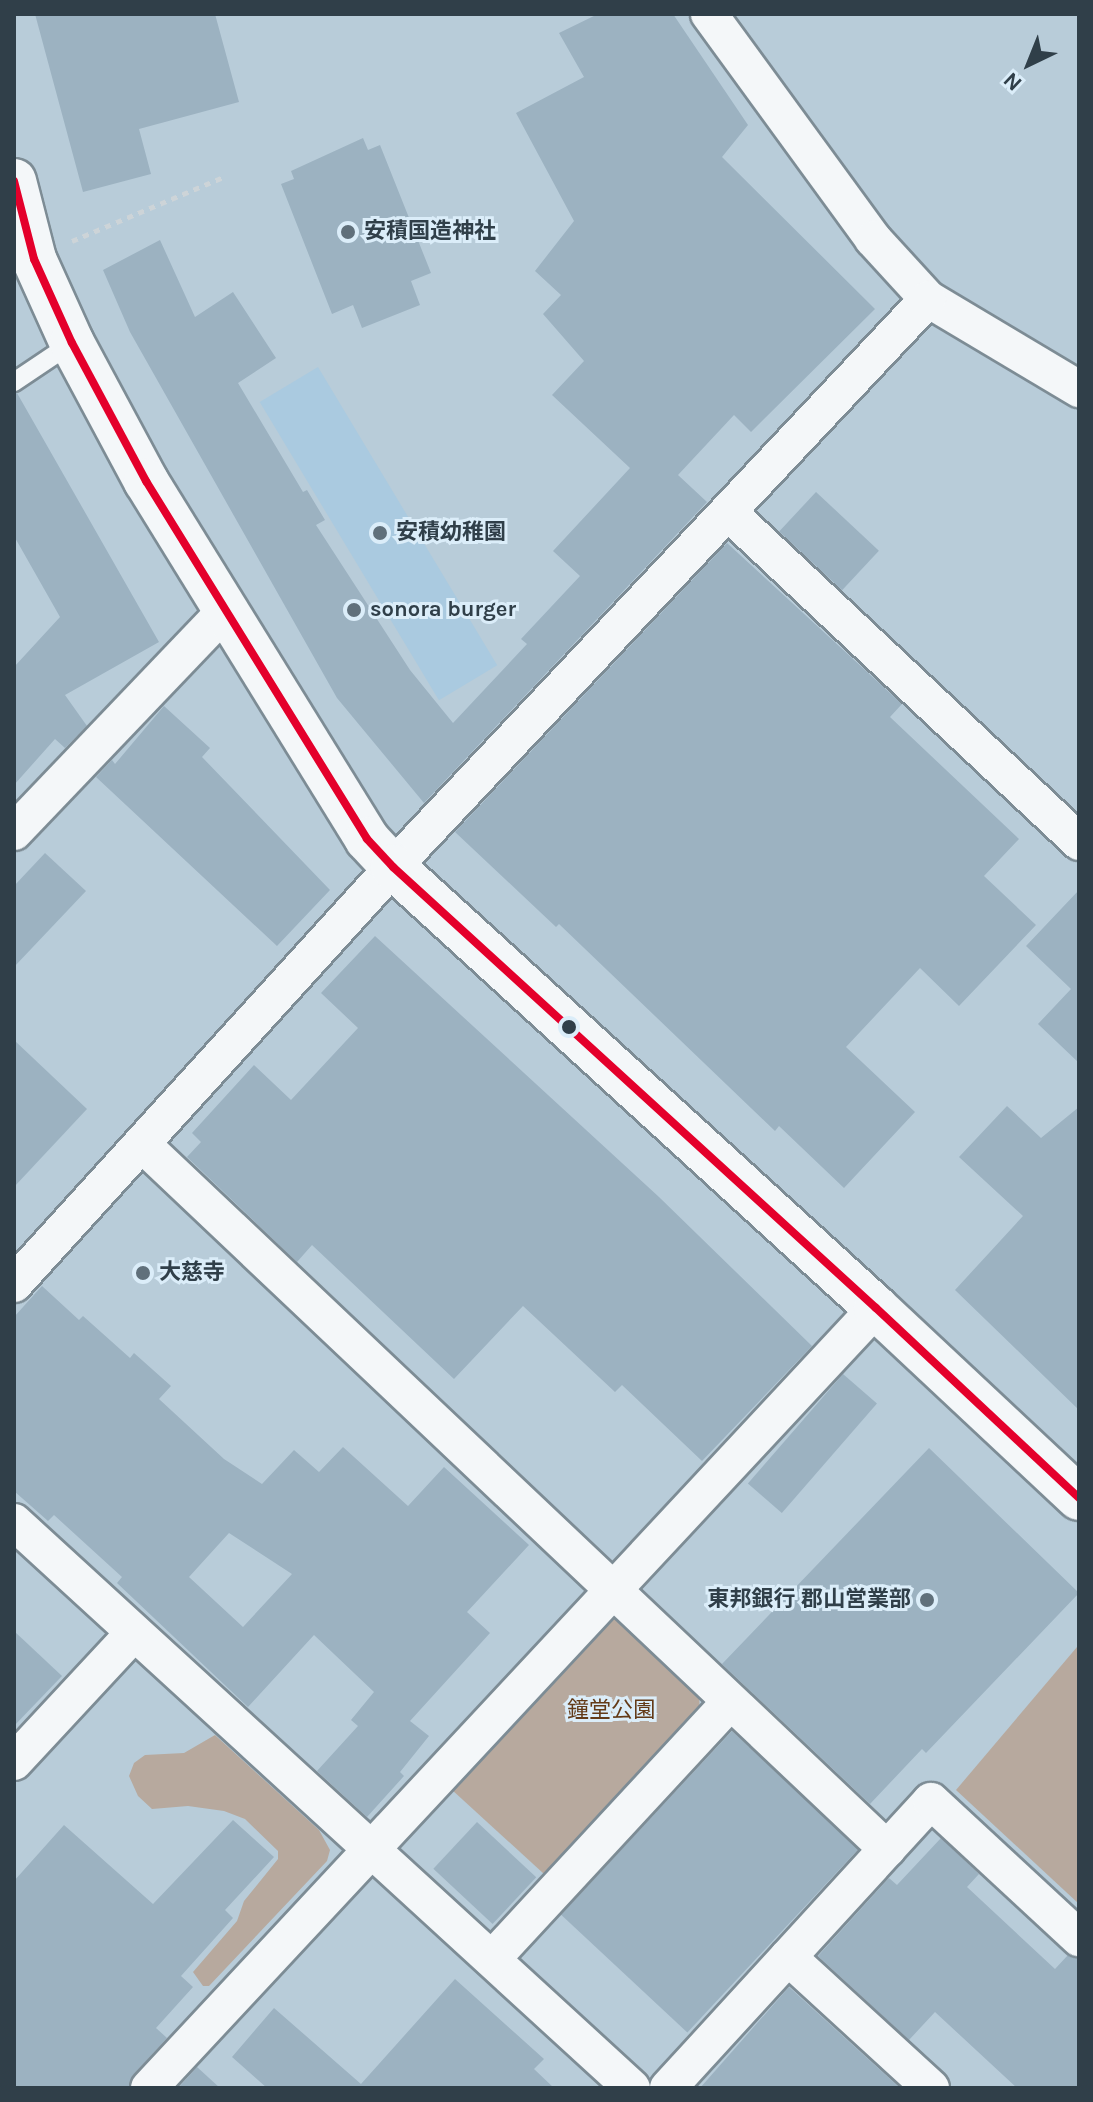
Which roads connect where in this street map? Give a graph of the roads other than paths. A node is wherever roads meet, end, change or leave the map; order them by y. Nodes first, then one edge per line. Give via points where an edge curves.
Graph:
1 (709, 14) edge
2 (14, 181) edge
3 (928, 299) junction
4 (72, 343) junction
5 (14, 382) edge
6 (1079, 389) edge
7 (728, 512) junction
8 (226, 610) junction
9 (14, 832) edge
10 (1079, 842) edge
11 (393, 867) junction
12 (142, 1144) junction
13 (14, 1284) edge
14 (876, 1308) junction
15 (1079, 1498) edge
16 (14, 1522) edge
17 (611, 1591) junction
18 (134, 1633) junction
19 (729, 1703) junction
20 (14, 1762) edge
21 (369, 1849) junction
22 (887, 1849) junction
23 (1079, 1938) edge
24 (788, 1957) junction
25 (492, 1959) junction
26 (149, 2088) edge
27 (632, 2088) edge
28 (668, 2088) edge
29 (931, 2088) edge

1 - 3 street via 873,239
2 - 4 main road via 34,259
3 - 6 street
3 - 7 street
4 - 5 lane
4 - 8 main road via 146,481
7 - 10 street
7 - 11 street
8 - 9 street
8 - 11 main road via 367,839
11 - 12 street
11 - 14 main road
12 - 13 street
12 - 17 street
14 - 15 main road
14 - 17 street
16 - 18 street
17 - 19 street
17 - 21 street
18 - 20 street
18 - 21 street
19 - 22 street
19 - 25 street
21 - 25 street
21 - 26 street
22 - 23 street via 931,1801
22 - 24 street
24 - 28 street
24 - 29 street
25 - 27 street

